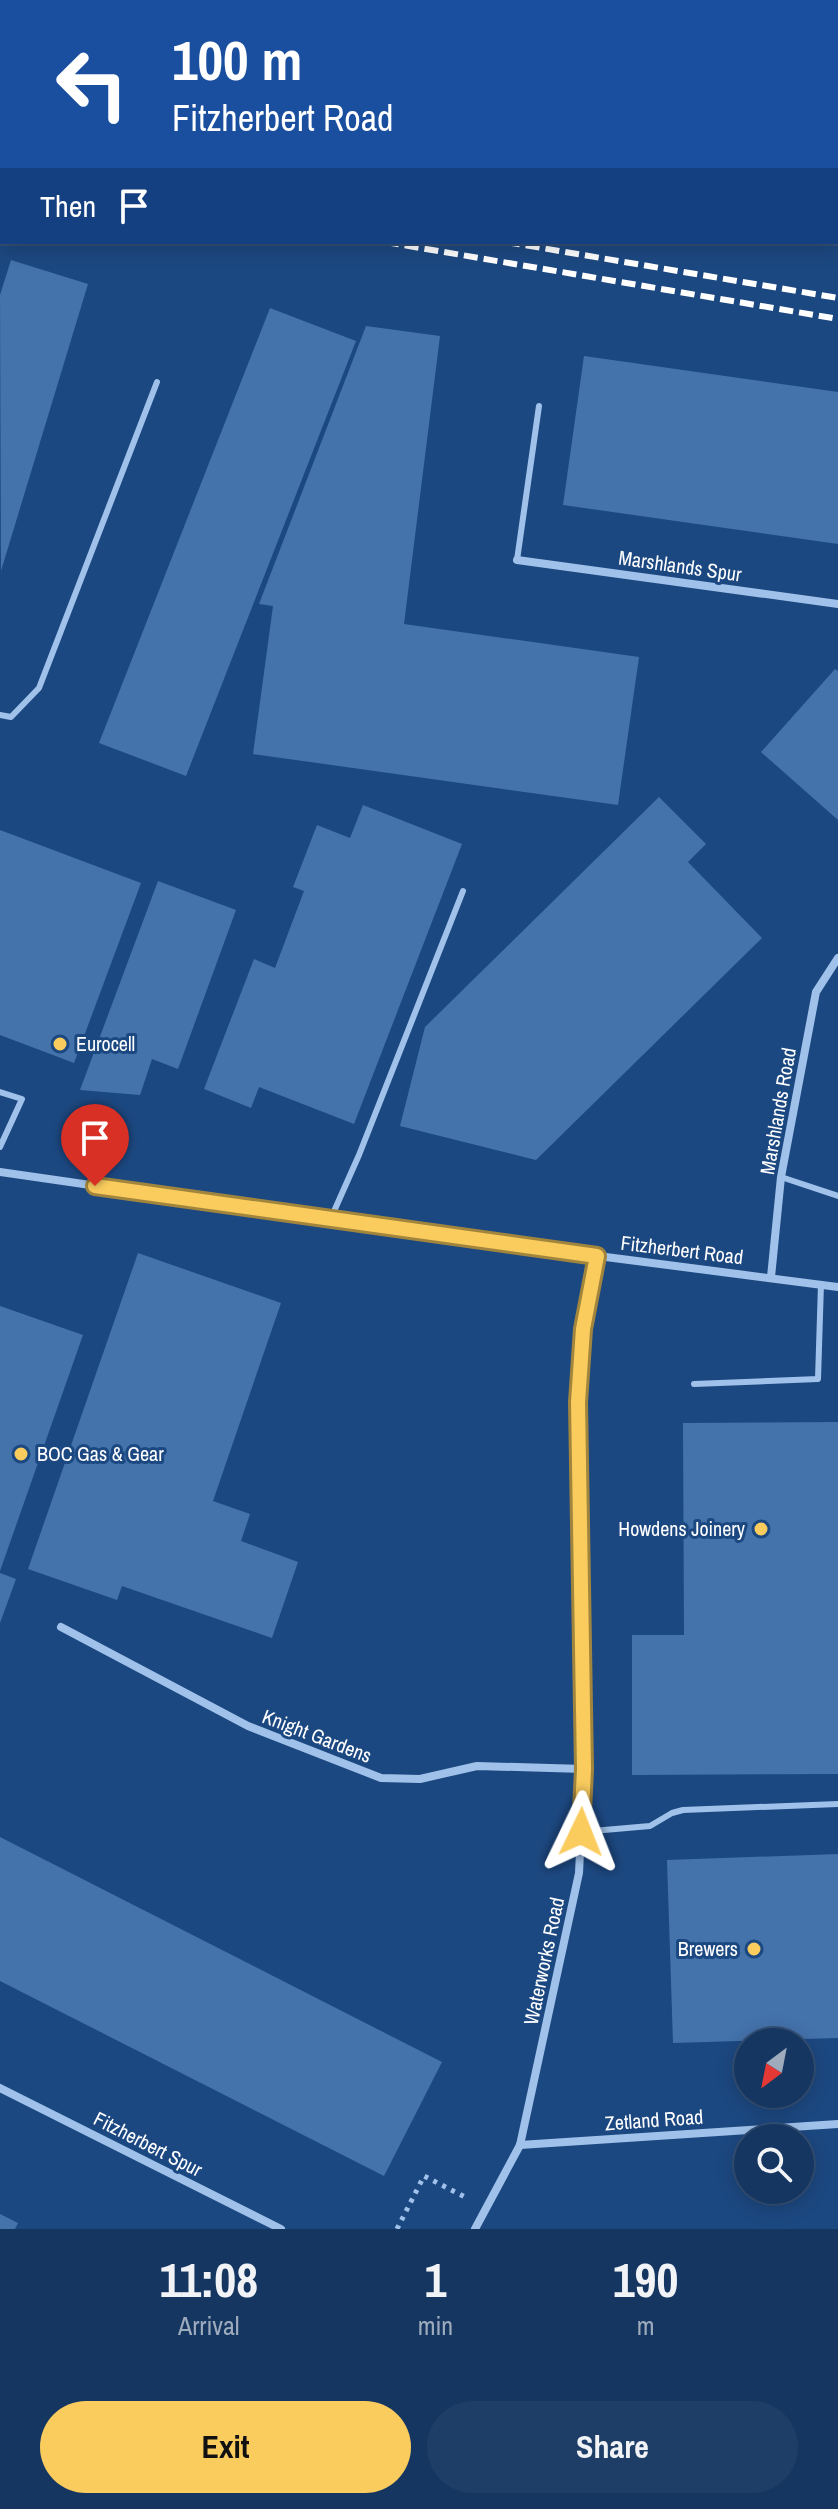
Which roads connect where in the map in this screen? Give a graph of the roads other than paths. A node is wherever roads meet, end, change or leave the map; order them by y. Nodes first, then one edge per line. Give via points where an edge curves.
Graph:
1 (157, 382) dead end
2 (539, 406) dead end
3 (517, 560) joint
4 (838, 604) edge
5 (0, 715) edge
6 (463, 891) dead end
7 (838, 958) edge
8 (0, 1092) edge
9 (0, 1147) edge
10 (0, 1172) edge
11 (781, 1177) junction
12 (838, 1196) edge
13 (331, 1218) junction
14 (597, 1256) junction
15 (771, 1277) junction
16 (821, 1284) junction
17 (838, 1287) edge
18 (694, 1384) dead end
19 (61, 1627) dead end
20 (584, 1769) junction
21 (838, 1804) edge
22 (581, 1832) junction
23 (0, 2088) edge
24 (838, 2124) edge
25 (520, 2145) junction
26 (281, 2229) edge
27 (475, 2229) edge

1 - 5 lane via 39,688 11,717
2 - 3 lane
3 - 4 street, Marshlands Spur
6 - 13 lane
7 - 11 street, Marshlands Road via 816,992
8 - 9 lane via 22,1099
10 - 13 street, Fitzherbert Road
11 - 12 lane
11 - 15 street, Marshlands Road
13 - 14 street, Fitzherbert Road
14 - 15 street, Fitzherbert Road
14 - 20 street, Waterworks Road via 583,1329 578,1402
15 - 16 street, Fitzherbert Road
16 - 17 street, Fitzherbert Road
16 - 18 lane via 818,1379
19 - 20 street, Knight Gardens via 248,1726 381,1778 420,1779 477,1766
20 - 22 street, Waterworks Road
21 - 22 lane via 683,1810 650,1826
22 - 25 street, Waterworks Road via 579,1873
23 - 26 street, Fitzherbert Spur
24 - 25 street, Zetland Road
25 - 27 street, Waterworks Road

